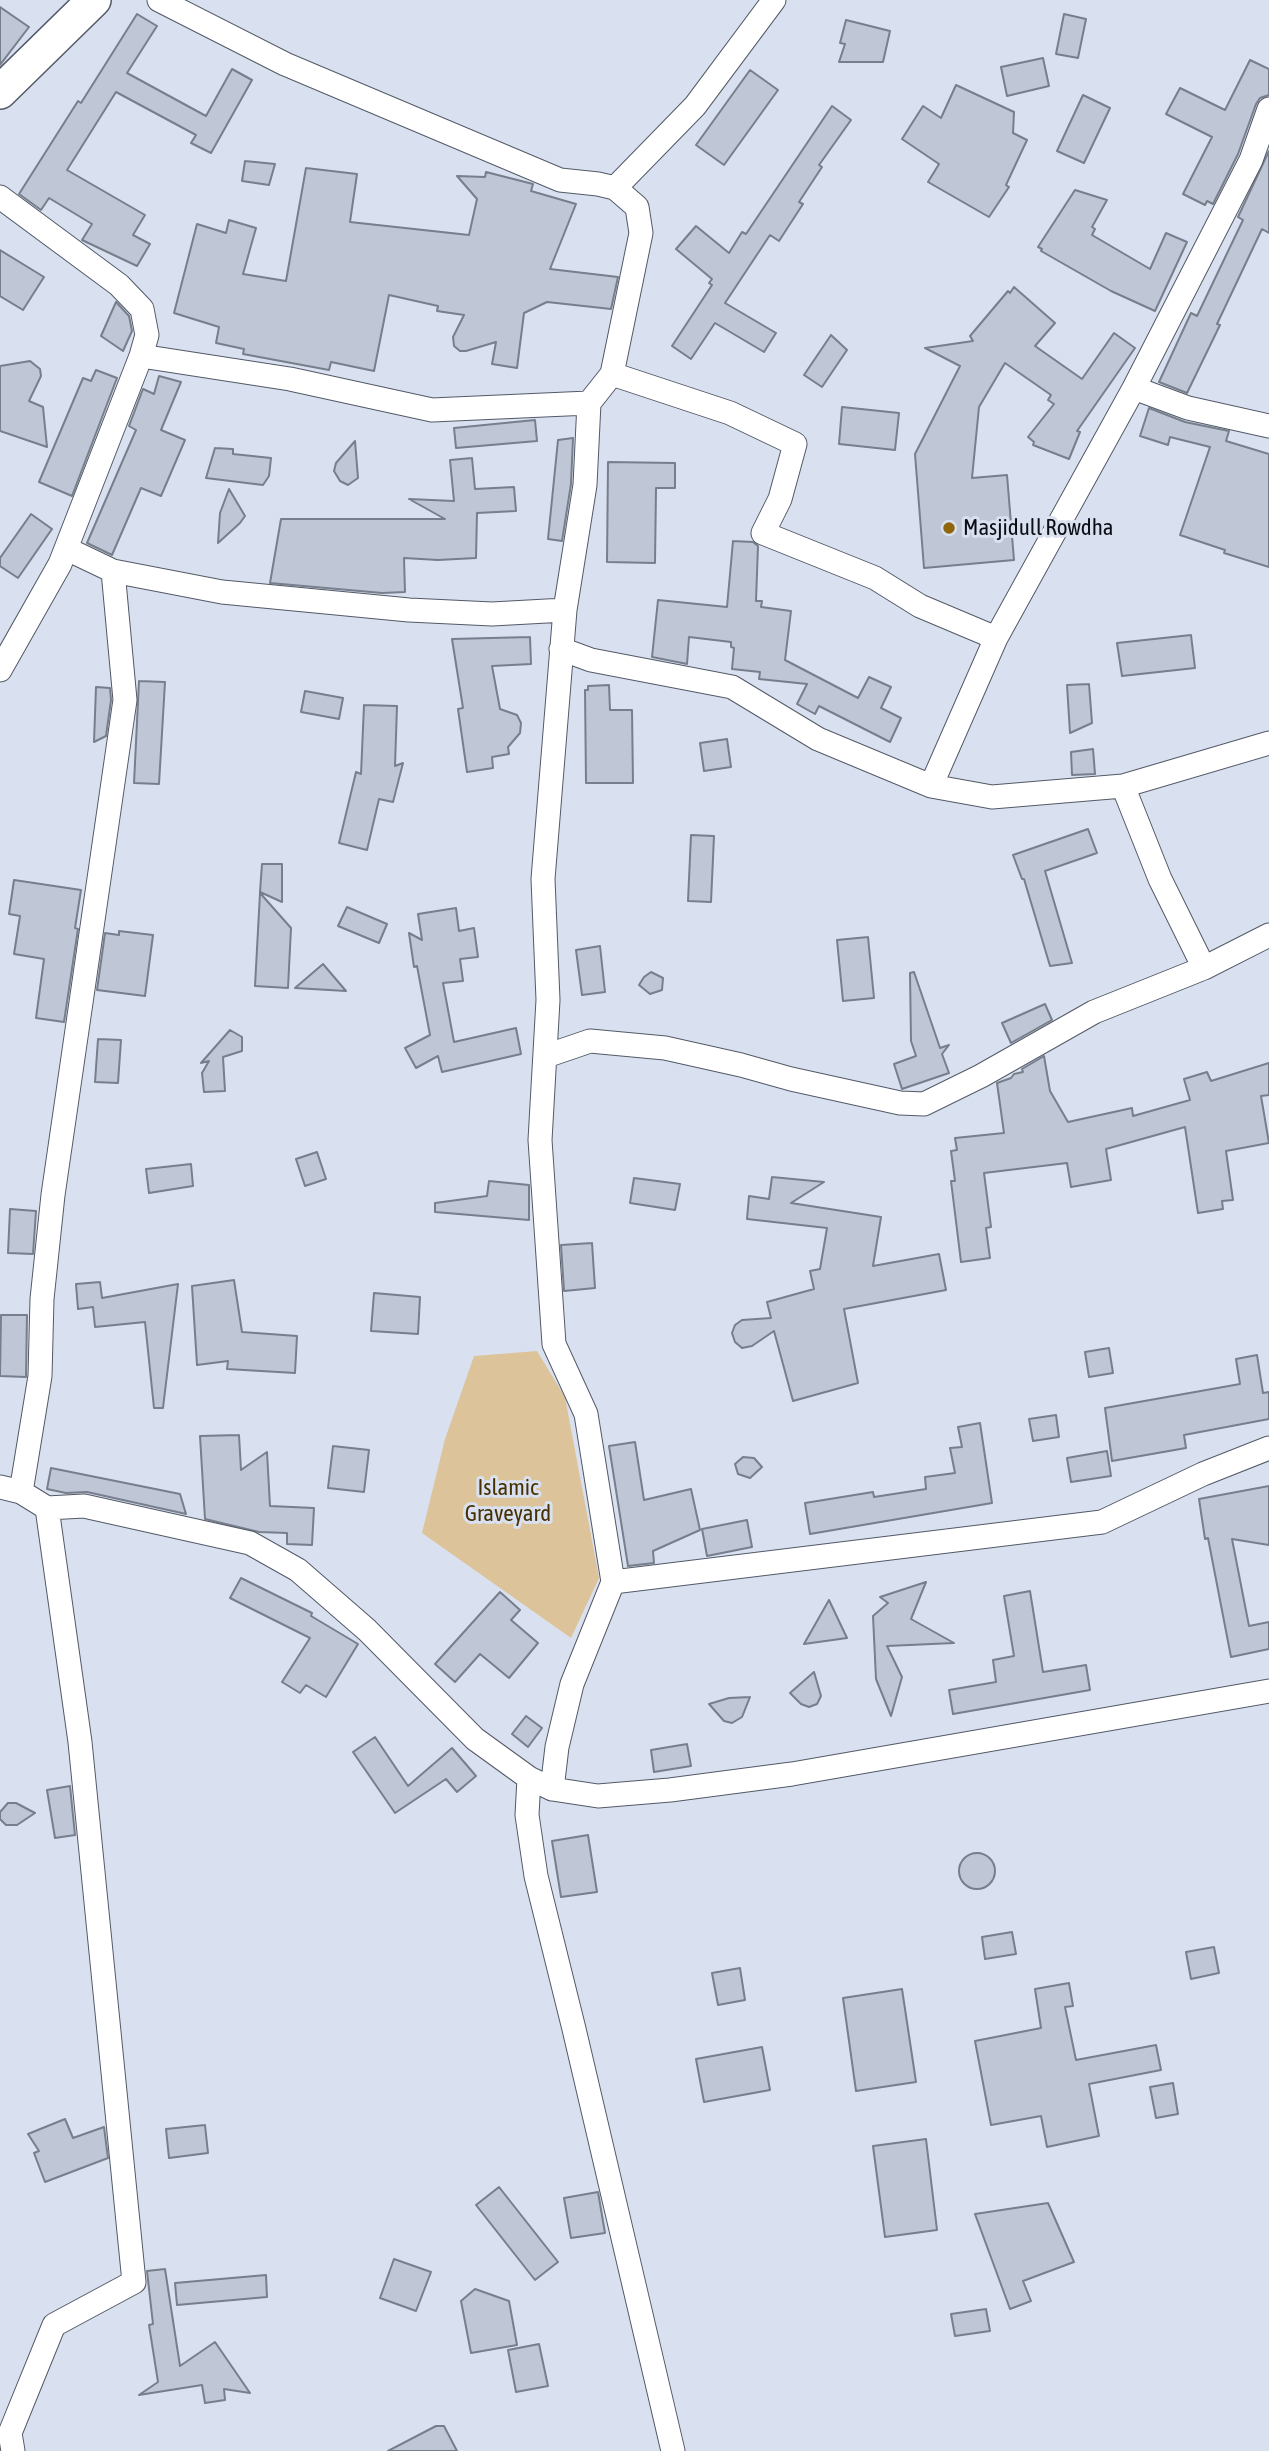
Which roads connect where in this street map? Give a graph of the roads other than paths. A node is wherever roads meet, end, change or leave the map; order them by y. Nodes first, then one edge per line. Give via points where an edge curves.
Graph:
1 (94, 0) edge
2 (159, 0) edge
3 (774, 0) edge
4 (0, 92) edge
5 (1269, 109) edge
6 (615, 188) junction
7 (0, 197) edge
8 (141, 356) junction
9 (612, 374) junction
10 (1134, 388) junction
11 (590, 403) junction
12 (1269, 426) edge
13 (67, 549) junction
14 (113, 571) junction
15 (565, 610) junction
16 (996, 638) junction
17 (561, 649) junction
18 (0, 670) edge
19 (1269, 743) edge
20 (931, 786) junction
21 (1123, 786) junction
22 (1269, 935) edge
23 (1204, 968) junction
24 (546, 1056) junction
25 (1269, 1448) edge
26 (10, 1489) edge
27 (47, 1508) junction
28 (613, 1581) junction
29 (1269, 1691) edge
30 (528, 1778) junction
31 (552, 1788) junction
32 (13, 2451) edge
33 (673, 2451) edge

1 - 4 street
2 - 6 street via 285,64 560,180
3 - 6 street via 695,106
5 - 10 street via 1251,160
6 - 9 street via 637,207 641,233
7 - 8 street via 119,285 142,309 147,335
8 - 11 street via 290,379 432,410
8 - 13 street
9 - 11 street
9 - 16 street via 730,414 796,444 780,499 763,533 875,578 920,606
10 - 12 street via 1188,408
10 - 16 street
11 - 15 street via 585,485
13 - 14 street
13 - 18 street
14 - 15 street via 222,592 409,610 492,614
14 - 26 street via 125,700 53,1195 40,1376
15 - 17 street
16 - 20 street
17 - 20 street via 591,660 732,687 818,739
17 - 24 street via 542,879
19 - 21 street
20 - 21 street via 992,797
21 - 23 street via 1160,879
22 - 23 street
23 - 24 street via 1094,1012 924,1104 900,1103 665,1048 590,1041
24 - 28 street via 540,1140 554,1344 586,1414
25 - 28 street via 1102,1522
26 - 27 street
27 - 30 street via 84,1506 250,1543 298,1570 367,1630 475,1739
27 - 32 street via 80,1742 134,2282 54,2325 10,2433
28 - 31 street via 572,1684
29 - 31 street via 738,1781 598,1796
30 - 31 street
30 - 33 street via 527,1815 536,1876

